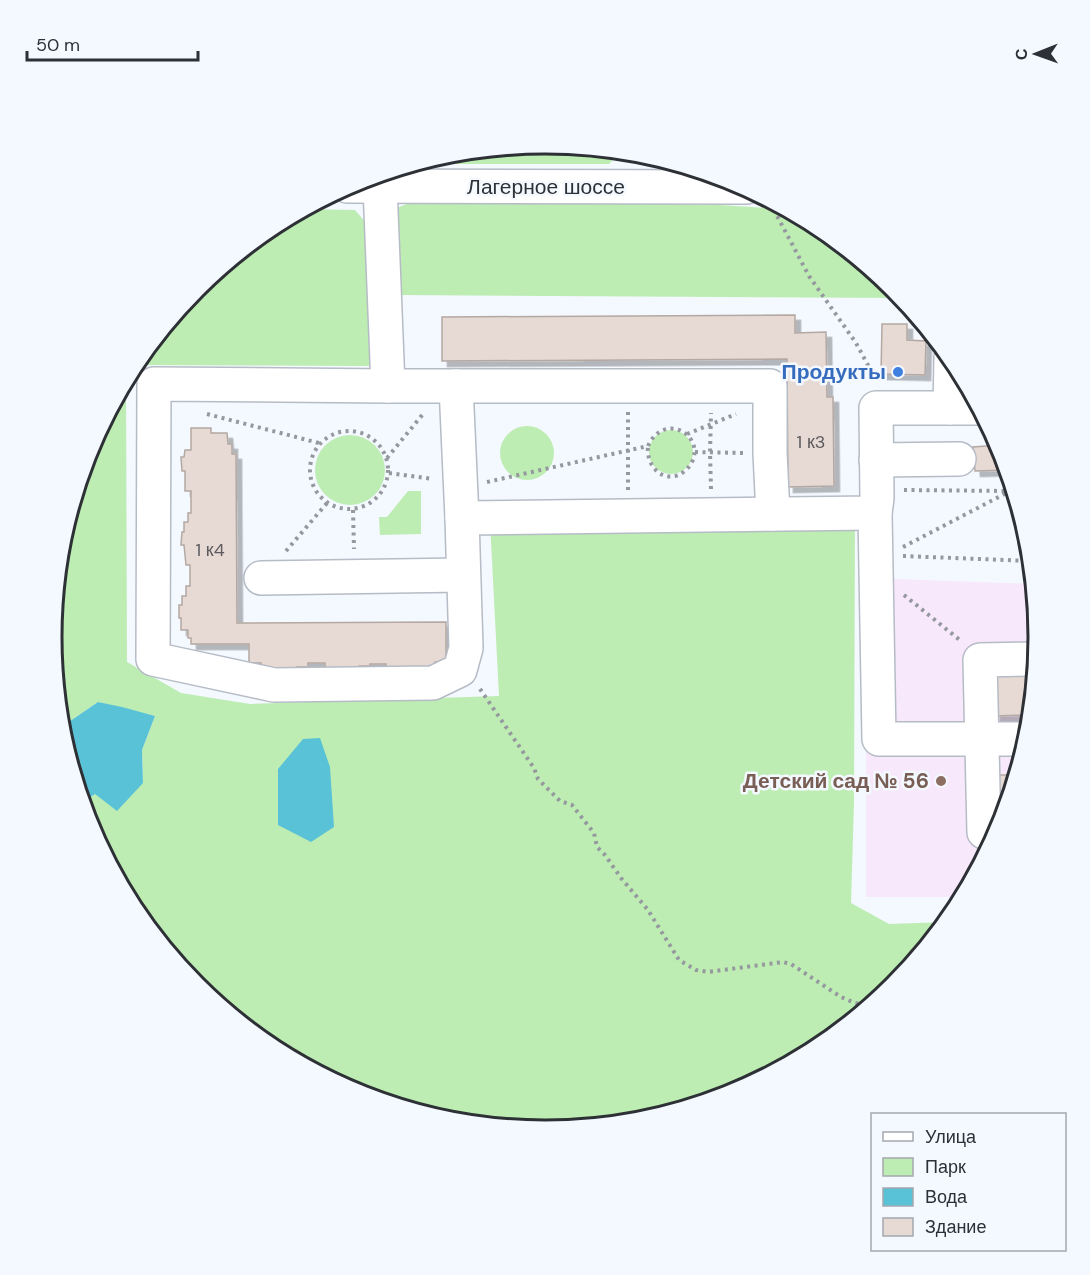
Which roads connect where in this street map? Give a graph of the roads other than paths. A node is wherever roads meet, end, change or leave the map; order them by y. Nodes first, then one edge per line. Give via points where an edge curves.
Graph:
1 (711, 184) edge
2 (374, 186) edge
3 (380, 186) junction
4 (388, 386) junction
5 (456, 386) junction
6 (960, 389) edge
7 (965, 408) edge
8 (959, 459) dead end
9 (876, 487) junction
10 (773, 514) junction
11 (462, 518) junction
12 (463, 575) junction
13 (261, 578) road end
14 (1027, 659) edge
15 (982, 739) junction
16 (1017, 739) dead end
17 (988, 832) edge

1 - 3 street, Лагерное шоссе
2 - 3 street, Лагерное шоссе
3 - 4 street via 378,314
4 - 5 street
4 - 12 street via 154,384 153,659 274,685 433,684 460,670 466,648
5 - 10 street via 770,386
5 - 11 street
6 - 7 street
7 - 9 street via 876,408
8 - 9 street
9 - 10 street
9 - 15 street via 879,739
10 - 11 street
11 - 12 street
12 - 13 street
14 - 15 street via 980,660
15 - 16 street
15 - 17 street via 984,832

